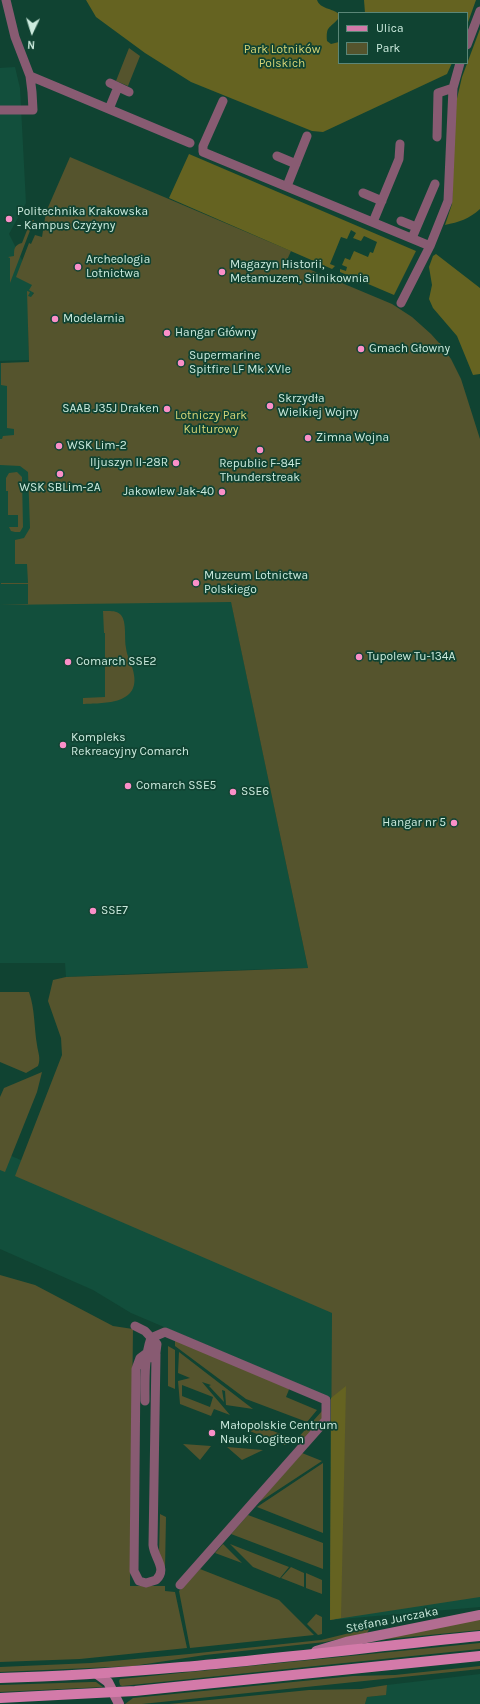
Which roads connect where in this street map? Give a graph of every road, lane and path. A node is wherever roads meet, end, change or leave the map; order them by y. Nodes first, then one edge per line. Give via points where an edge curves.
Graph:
1 (6, 0) edge
2 (480, 11) edge
3 (468, 42) edge
4 (460, 64) edge
5 (30, 76) junction
6 (453, 88) junction
7 (129, 92) dead end
8 (223, 101) dead end
9 (109, 109) junction
10 (0, 110) edge
11 (307, 136) dead end
12 (437, 137) dead end
13 (190, 143) dead end
14 (400, 144) dead end
15 (277, 156) dead end
16 (296, 164) junction
17 (435, 184) dead end
18 (287, 186) junction
19 (363, 193) dead end
20 (382, 201) junction
21 (401, 221) dead end
22 (373, 222) junction
23 (416, 227) junction
24 (412, 238) junction
25 (430, 246) junction
26 (401, 303) dead end
27 (135, 1326) dead end
28 (151, 1338) junction
29 (152, 1353) junction
30 (145, 1401) dead end
31 (180, 1586) dead end
32 (480, 1615) edge
33 (480, 1636) edge
34 (310, 1653) junction
35 (480, 1656) edge
36 (97, 1674) junction
37 (0, 1678) edge
38 (114, 1693) junction
39 (0, 1698) edge
40 (119, 1704) edge

1 - 5 street via 15,37
2 - 3 street
4 - 6 street
5 - 9 street
5 - 10 street via 33,110
6 - 12 street via 438,93
6 - 25 street via 448,201
7 - 9 street via 114,85
8 - 18 street via 203,146 203,152
9 - 13 street
11 - 16 street
14 - 20 street via 399,159
15 - 16 street
16 - 18 street
17 - 23 street
18 - 22 street
19 - 20 street
20 - 22 street
21 - 23 street
22 - 24 street
23 - 24 street
24 - 25 street
25 - 26 street
27 - 28 street
28 - 29 street
28 - 31 street via 165,1332 326,1400 326,1420
29 - 29 street via 140,1358 136,1369 134,1575 139,1581 146,1583 156,1580 162,1571 152,1546
29 - 30 street via 145,1369
32 - 34 street, Stefana Jurczaka via 346,1642
33 - 34 main road
34 - 36 main road
35 - 38 main road
36 - 37 main road
36 - 38 street via 108,1682
38 - 39 main road
38 - 40 street

